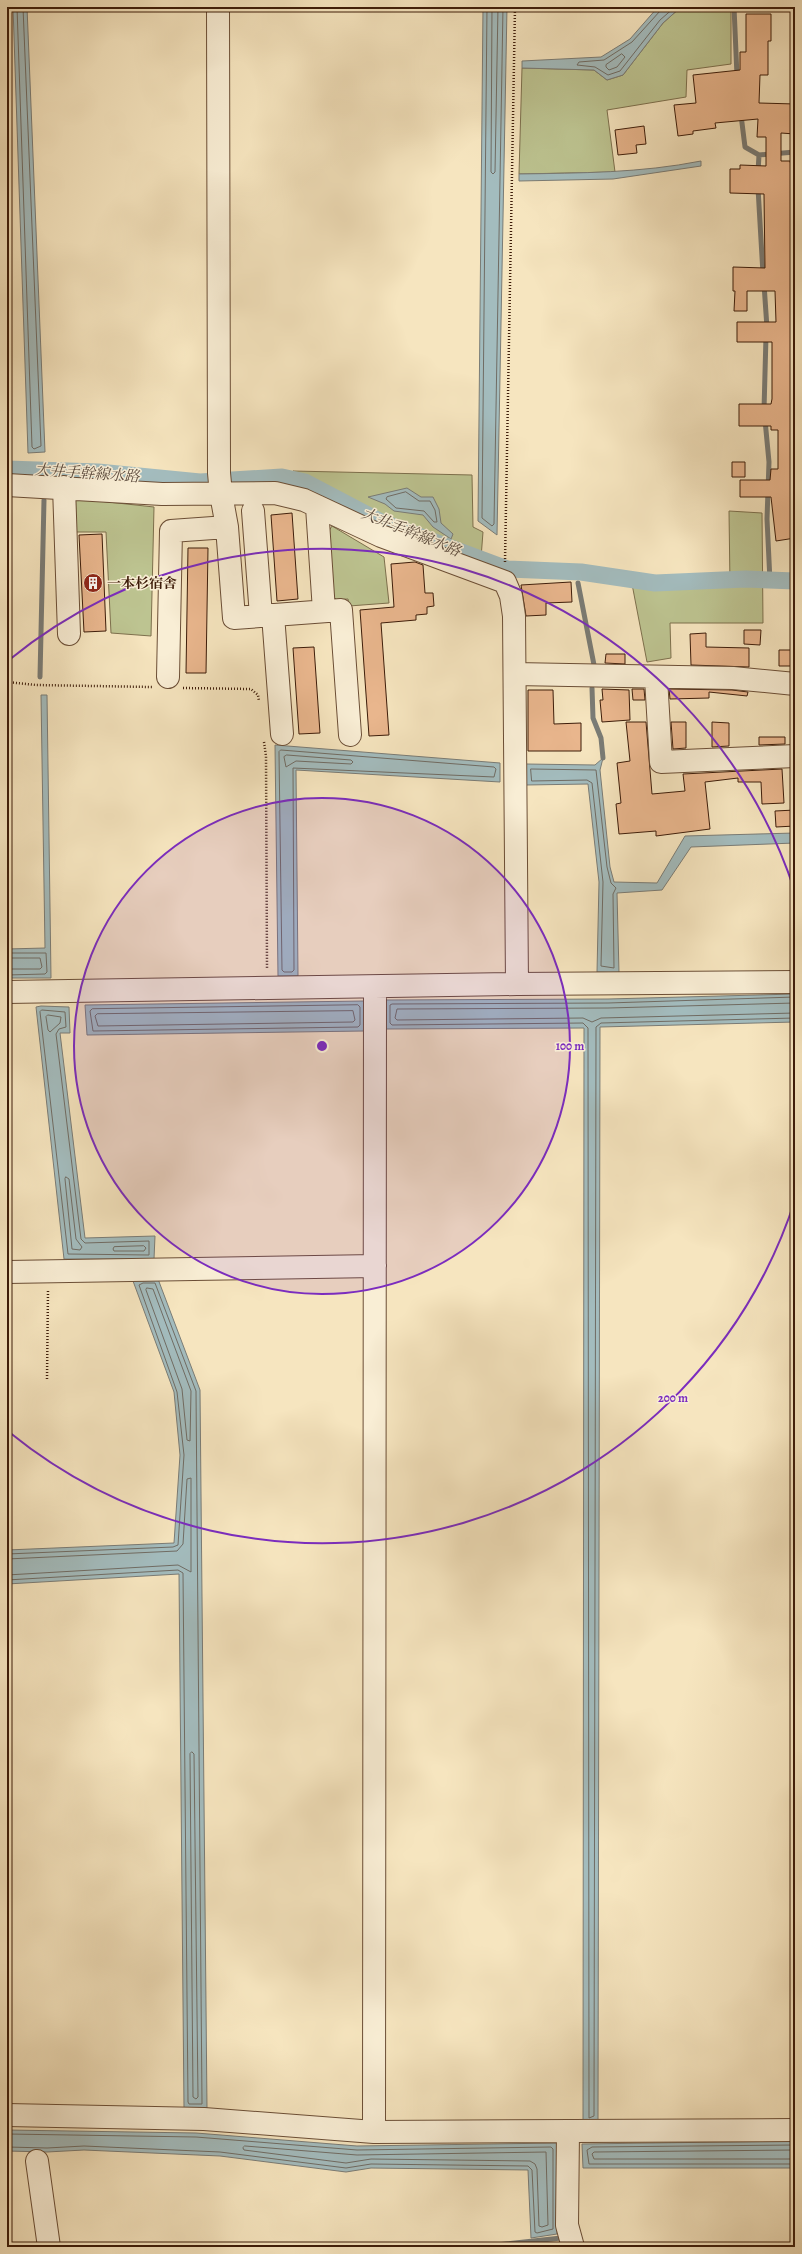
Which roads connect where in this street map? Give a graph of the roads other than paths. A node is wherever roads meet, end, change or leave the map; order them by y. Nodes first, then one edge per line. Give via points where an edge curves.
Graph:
1 (218, 7) edge
2 (7, 485) edge
3 (220, 485) junction
4 (64, 487) junction
5 (317, 507) junction
6 (253, 511) dead end
7 (228, 527) junction
8 (324, 611) junction
9 (267, 615) junction
10 (69, 634) dead end
11 (515, 674) junction
12 (656, 678) junction
13 (168, 684) road end
14 (795, 684) edge
15 (350, 735) dead end
16 (273, 738) road end
17 (795, 756) edge
18 (795, 982) edge
19 (517, 984) junction
20 (375, 987) junction
21 (7, 992) edge
22 (375, 1266) junction
23 (7, 1272) edge
24 (7, 2115) edge
25 (795, 2130) edge
26 (374, 2132) junction
27 (568, 2132) junction
28 (37, 2161) dead end
29 (49, 2247) edge
30 (573, 2247) edge

1 - 3 street
2 - 4 street
3 - 4 street via 162,494
3 - 5 street via 276,493 304,500
3 - 7 street
4 - 10 street
5 - 8 street
5 - 11 street via 381,536 505,582 511,596 514,616
6 - 9 street
7 - 9 street via 234,618
7 - 13 street via 171,531
8 - 9 street
8 - 15 street via 341,610
9 - 16 street
11 - 12 street
11 - 19 street
12 - 14 street via 733,678
12 - 17 street via 660,762
18 - 19 street
19 - 20 street
20 - 21 street
20 - 22 street
22 - 23 street
22 - 26 street
24 - 26 street via 204,2119
25 - 27 street
26 - 27 street
27 - 30 street via 568,2225
28 - 29 street

